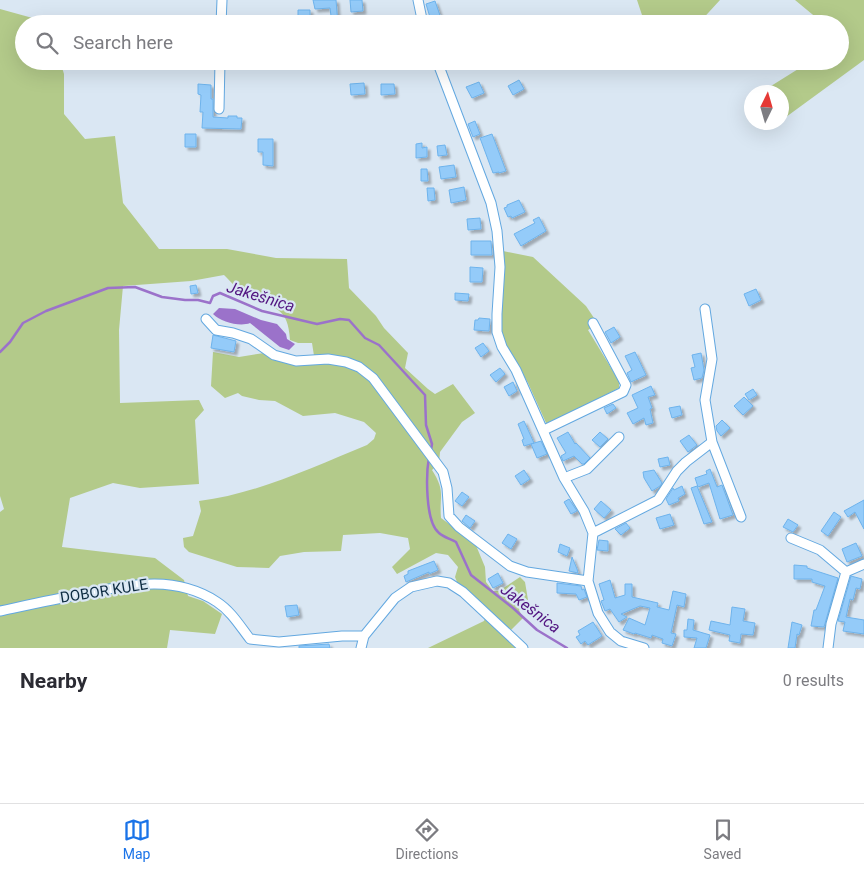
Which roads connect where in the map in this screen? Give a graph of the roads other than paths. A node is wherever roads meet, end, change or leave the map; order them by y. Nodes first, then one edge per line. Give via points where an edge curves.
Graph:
1 (222, 0) edge
2 (418, 0) edge
3 (221, 15) edge
4 (421, 15) edge
5 (220, 70) edge
6 (440, 70) edge
7 (219, 109) dead end
8 (705, 309) dead end
9 (206, 319) dead end
10 (593, 323) dead end
11 (544, 430) junction
12 (620, 437) dead end
13 (712, 442) junction
14 (564, 478) junction
15 (741, 517) dead end
16 (593, 533) junction
17 (791, 538) dead end
18 (864, 564) edge
19 (846, 572) junction
20 (588, 581) junction
21 (0, 611) edge
22 (364, 636) junction
23 (618, 644) edge
24 (361, 648) edge
25 (523, 648) edge
26 (644, 648) edge
27 (828, 648) edge

1 - 3 street
2 - 4 street
5 - 7 street
6 - 11 street via 491,203 500,266 497,332
8 - 13 street via 712,358 705,400
9 - 20 street via 216,330 251,339 274,355 296,361 328,359 360,368 373,378 443,472 449,516 459,527 510,566 527,572
10 - 11 street via 626,385 623,392
11 - 14 street
12 - 14 street via 587,469
13 - 15 street
13 - 16 street via 677,471 658,500
14 - 16 street
16 - 20 street
17 - 19 street via 820,550
18 - 19 street
19 - 27 street via 831,624
20 - 23 street via 598,614
21 - 22 street, DOBOR KULE via 120,586 161,583 194,591 218,603 250,639 279,642
22 - 24 street
22 - 25 street via 395,598 411,587 437,582 449,583 463,592
23 - 26 street

